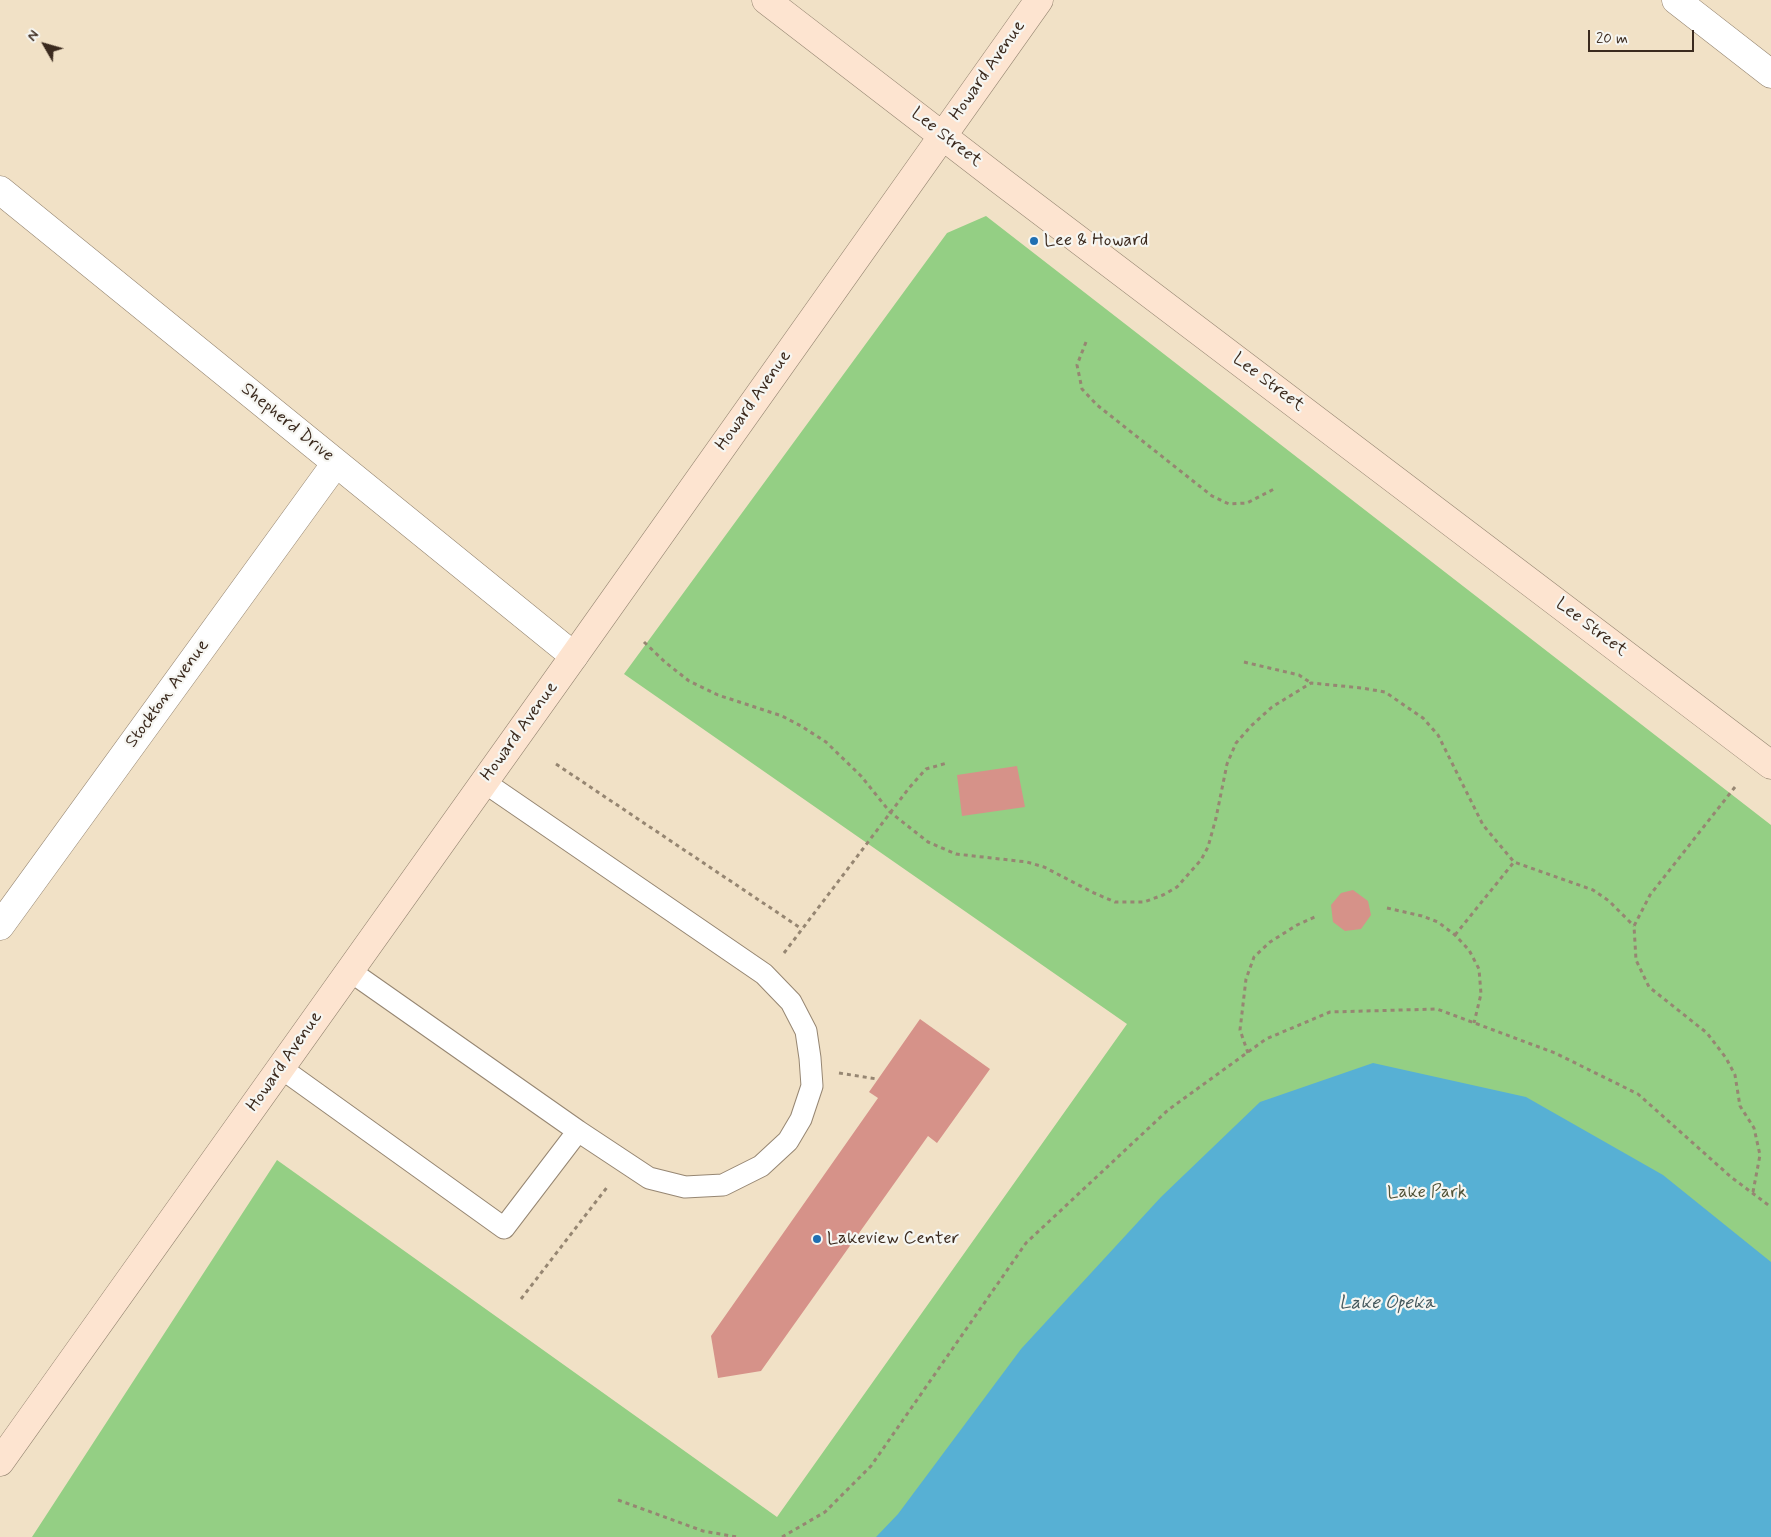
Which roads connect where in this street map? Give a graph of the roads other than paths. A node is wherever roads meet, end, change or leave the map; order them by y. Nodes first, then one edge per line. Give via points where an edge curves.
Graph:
1 (766, 0) edge
2 (1039, 0) edge
3 (1676, 0) edge
4 (1771, 74) edge
5 (942, 136) junction
6 (0, 190) edge
7 (336, 463) junction
8 (574, 656) junction
9 (1771, 765) edge
10 (484, 782) junction
11 (0, 926) edge
12 (350, 971) junction
13 (281, 1068) junction
14 (578, 1131) junction
15 (0, 1462) edge

1 - 5 street, Lee Street
2 - 5 street, Howard Avenue
3 - 4 street
5 - 8 street, Howard Avenue
5 - 9 street, Lee Street
6 - 7 street, Shepherd Drive
7 - 8 street, Shepherd Drive
7 - 11 street, Stockton Avenue
8 - 10 street, Howard Avenue
10 - 12 street, Howard Avenue
10 - 14 lane via 764,974 792,1002 806,1031 812,1086 801,1119 788,1141 761,1166 723,1185 685,1187 649,1178
12 - 13 street, Howard Avenue
12 - 14 lane
13 - 14 lane via 504,1228
13 - 15 street, Howard Avenue

